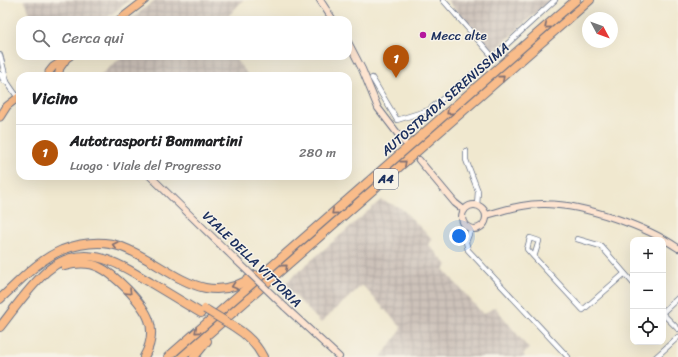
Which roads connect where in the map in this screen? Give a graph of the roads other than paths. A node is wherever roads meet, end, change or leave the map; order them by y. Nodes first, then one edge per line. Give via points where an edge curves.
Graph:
1 (145, 0) edge
2 (320, 0) edge
3 (443, 0) edge
4 (556, 0) edge
5 (576, 0) edge
6 (590, 0) edge
7 (123, 16) edge
8 (330, 16) edge
9 (352, 47) edge
10 (0, 55) edge
11 (492, 57) junction
12 (65, 60) edge
13 (66, 60) edge
14 (48, 72) edge
15 (59, 72) edge
16 (0, 74) edge
17 (372, 78) dead end
18 (7, 82) junction
19 (16, 92) edge
20 (16, 97) edge
21 (16, 98) edge
22 (0, 107) edge
23 (0, 117) edge
24 (404, 142) dead end
25 (466, 151) dead end
26 (419, 160) dead end
27 (154, 180) edge
28 (477, 206) junction
29 (464, 210) junction
30 (486, 214) junction
31 (470, 229) junction
32 (577, 239) dead end
33 (678, 248) edge
34 (290, 250) junction
35 (534, 257) dead end
36 (624, 274) junction
37 (630, 280) edge
38 (678, 298) edge
39 (0, 300) edge
40 (666, 310) edge
41 (203, 311) junction
42 (233, 313) junction
43 (666, 316) edge
44 (0, 327) edge
45 (231, 328) junction
46 (678, 329) edge
47 (678, 337) edge
48 (144, 357) edge
49 (168, 357) edge
50 (182, 357) edge
51 (194, 357) edge
52 (257, 357) edge
53 (263, 357) edge
54 (338, 357) edge
55 (568, 357) edge
56 (657, 357) edge

1 - 7 main road
2 - 8 street
3 - 11 street
4 - 11 street
5 -> 34 highway, AUTOSTRADA SERENISSIMA / A4
42 -> 6 highway, AUTOSTRADA SERENISSIMA / A4
9 - 24 street via 378,108
10 - 18 street
11 - 17 street via 429,110 397,120
12 - 14 main road
13 - 15 main road
16 - 18 street
18 - 19 street
20 - 22 main road
21 - 23 main road
25 - 28 street via 466,160 478,191
26 - 29 street
27 - 54 street, VIALE DELLA VITTORIA, bridge
28 - 29 street via 470,206
28 - 30 street
29 - 31 street via 462,222
30 - 31 street via 482,226 475,230
30 - 33 street via 545,204 574,208 640,227
31 - 55 street via 467,248
32 - 36 street via 601,246
34 -> 39 highway via 244,282 215,290 187,282 121,247 90,243 62,250 44,260
34 -> 49 highway, AUTOSTRADA SERENISSIMA / A4
35 - 36 street via 583,310
36 - 37 street
38 - 40 street
39 - 41 highway via 57,259 73,253 94,251 116,256
41 - 44 highway via 119,264 104,258 88,256 65,260 48,270
41 - 45 highway
42 - 50 highway, AUTOSTRADA SERENISSIMA / A4
42 - 51 highway
43 - 46 street
44 -> 48 highway via 48,275 69,264 89,264 110,273 147,312 150,337
45 - 52 highway via 252,347
45 - 53 highway via 242,332 253,341
47 - 56 street

